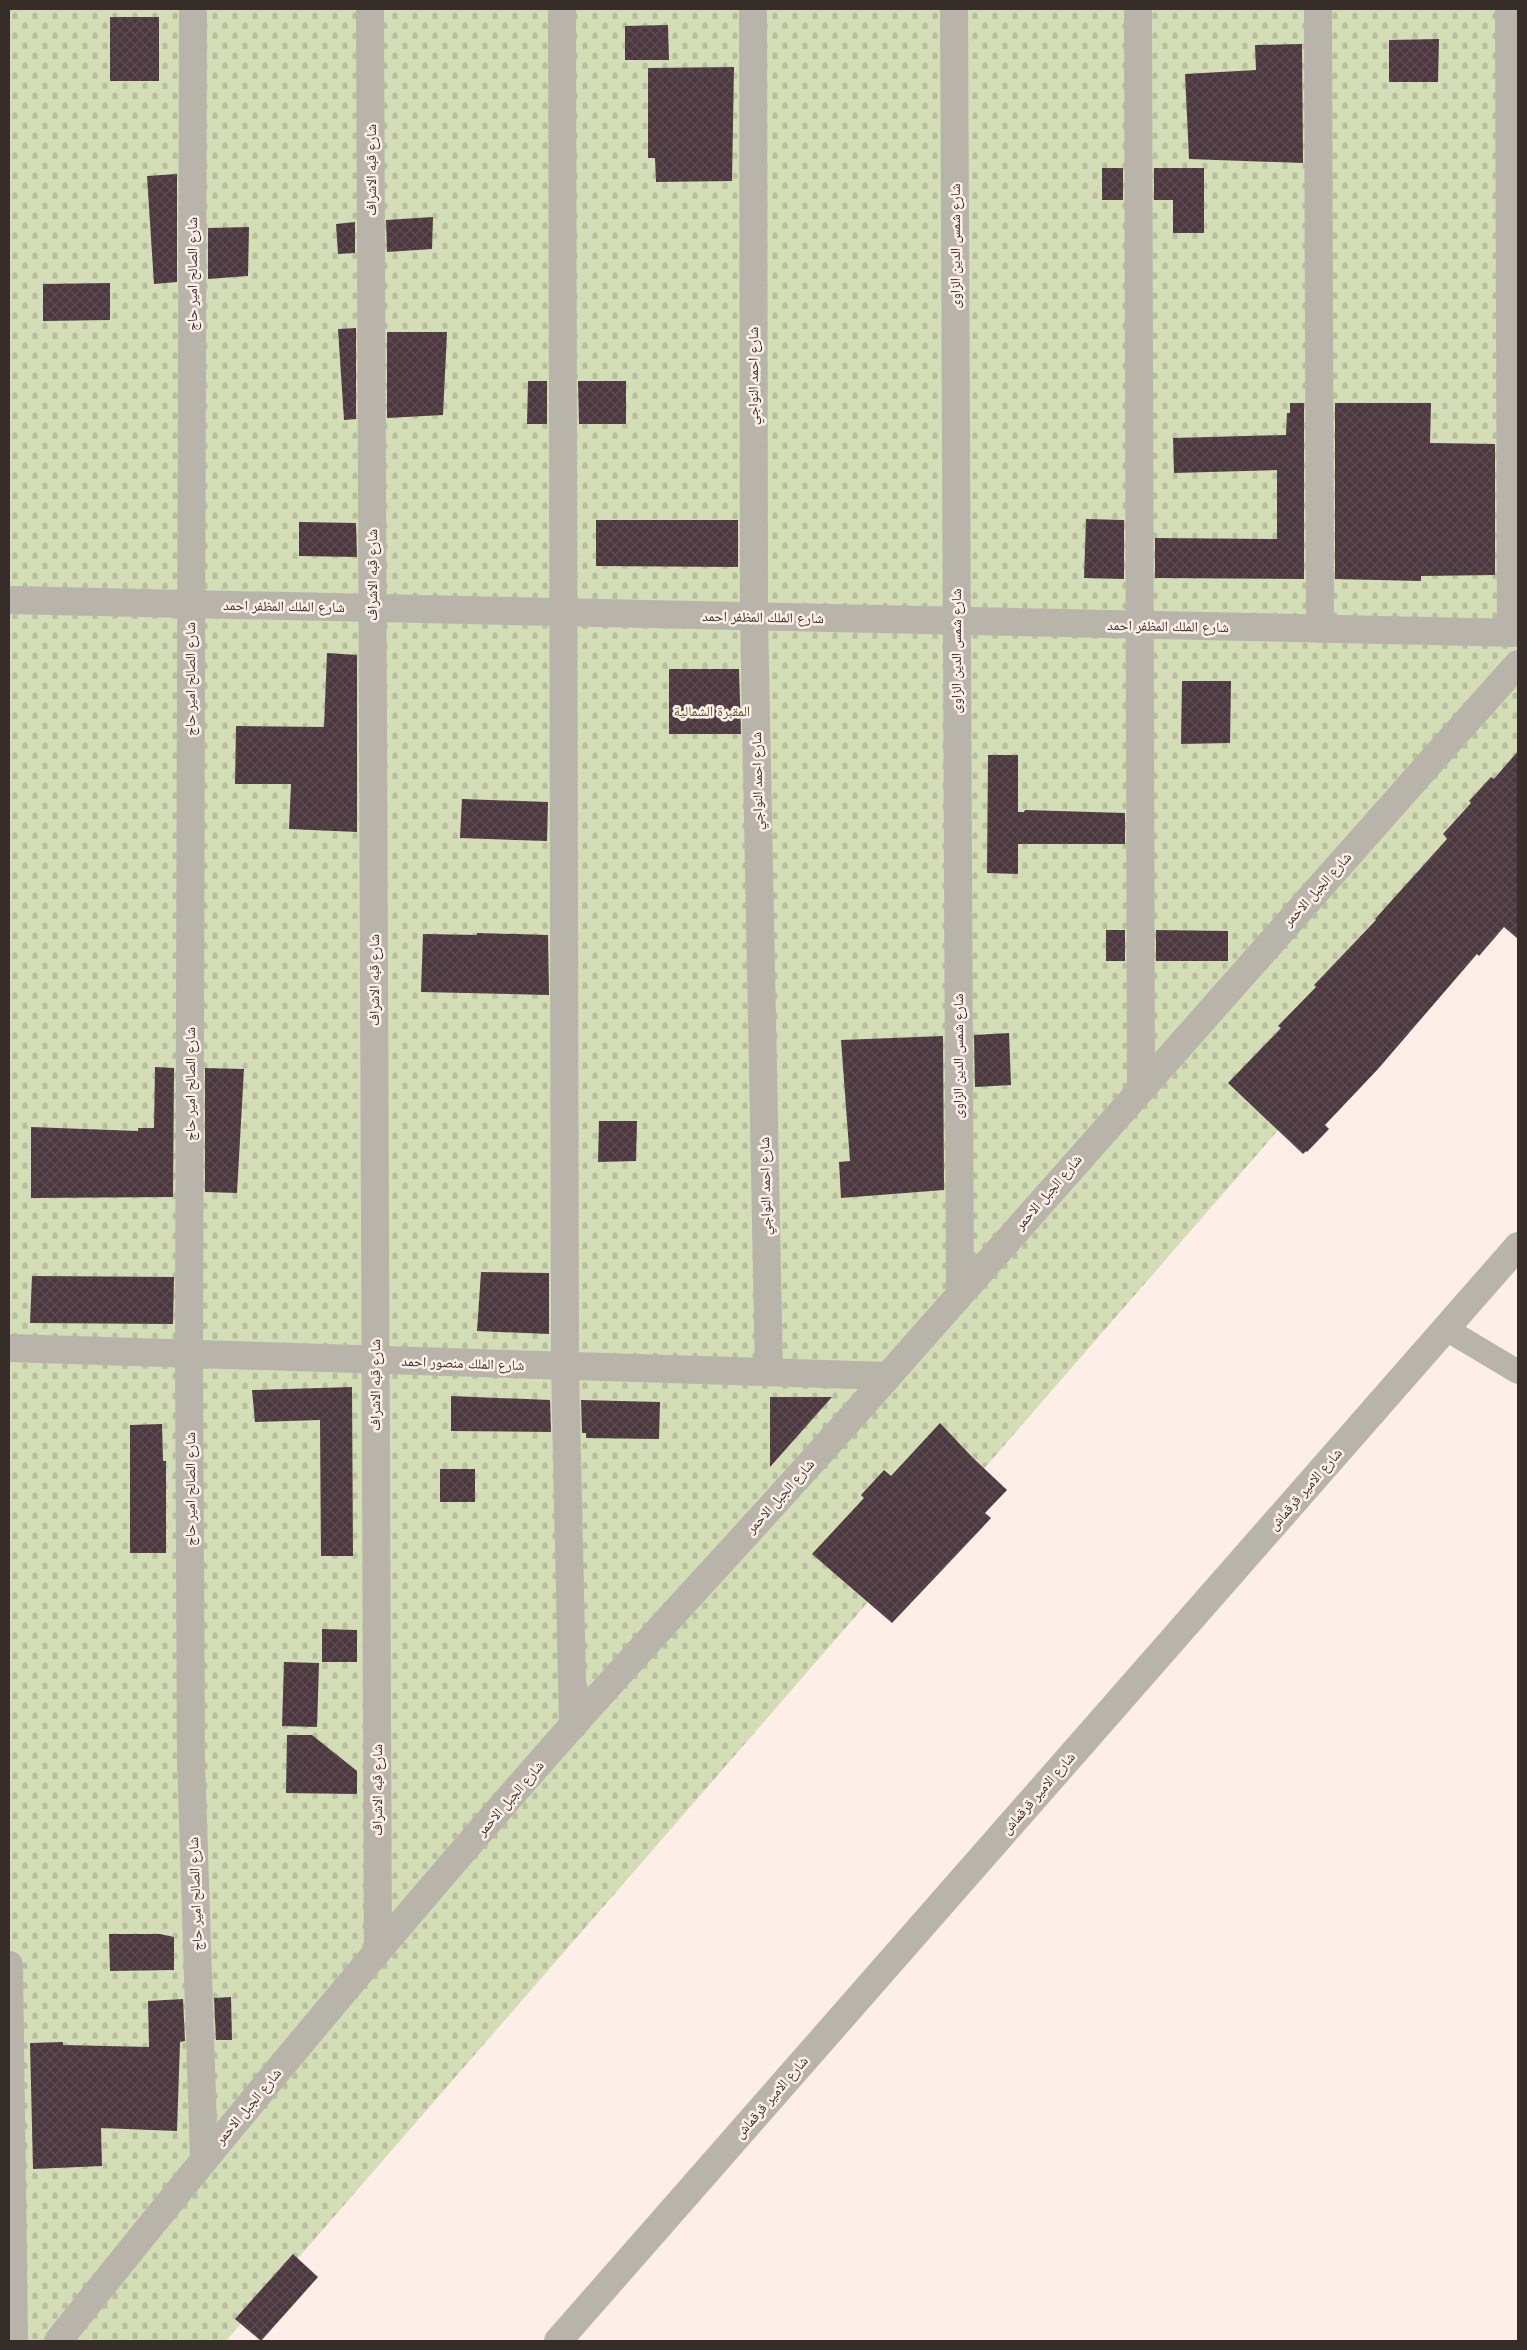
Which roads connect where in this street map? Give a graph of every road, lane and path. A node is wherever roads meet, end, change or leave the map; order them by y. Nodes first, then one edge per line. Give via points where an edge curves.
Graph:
1 (193, 9) edge
2 (370, 9) edge
3 (562, 9) edge
4 (753, 9) edge
5 (954, 9) edge
6 (1138, 9) edge
7 (1318, 9) edge
8 (1509, 9) edge
9 (9, 600) edge
10 (191, 604) junction
11 (372, 608) junction
12 (562, 612) junction
13 (754, 617) junction
14 (956, 621) junction
15 (1139, 625) junction
16 (1320, 629) junction
17 (1514, 633) edge
18 (1518, 664) edge
19 (1141, 1087) junction
20 (1518, 1246) edge
21 (960, 1292) junction
22 (1446, 1329) junction
23 (9, 1348) edge
24 (189, 1354) junction
25 (375, 1360) junction
26 (565, 1366) junction
27 (769, 1372) junction
28 (1518, 1372) edge
29 (888, 1376) junction
30 (573, 1726) junction
31 (378, 1950) junction
32 (9, 1965) edge
33 (204, 2159) junction
34 (14, 2341) edge
35 (58, 2341) edge
36 (558, 2341) edge

1 - 10 street, شارع الصالح امير حاج
2 - 11 street, شارع قبه الاشراف
3 - 12 street
4 - 13 street, شارع احمد النواجي
5 - 14 street, شارع شمس الدين الزاوى
6 - 15 street
7 - 16 street
8 - 17 street
9 - 10 street, شارع الملك المظفر احمد
10 - 11 street, شارع الملك المظفر احمد
10 - 24 street, شارع الصالح امير حاج
11 - 12 street, شارع الملك المظفر احمد
11 - 25 street, شارع قبه الاشراف
12 - 13 street, شارع الملك المظفر احمد
12 - 26 street
13 - 14 street, شارع الملك المظفر احمد
13 - 27 street, شارع احمد النواجي
14 - 15 street, شارع الملك المظفر احمد
14 - 21 street, شارع شمس الدين الزاوى
15 - 16 street, شارع الملك المظفر احمد
15 - 19 street
16 - 17 street, شارع الملك المظفر احمد
18 - 19 street, شارع الجبل الاحمر
19 - 21 street, شارع الجبل الاحمر
20 - 22 street, شارع الامير قرقماش
21 - 29 street, شارع الجبل الاحمر
22 - 28 lane
22 - 36 street, شارع الامير قرقماش
23 - 24 street, شارع الملك منصور احمد
24 - 25 street, شارع الملك منصور احمد
24 - 33 street, شارع الصالح امير حاج via 191,1761
25 - 26 street, شارع الملك منصور احمد
25 - 31 street, شارع قبه الاشراف
26 - 27 street, شارع الملك منصور احمد
26 - 30 street
27 - 29 street, شارع الملك منصور احمد
29 - 30 street, شارع الجبل الاحمر
30 - 31 street, شارع الجبل الاحمر
31 - 33 street, شارع الجبل الاحمر
32 - 34 street
33 - 35 street, شارع الجبل الاحمر

